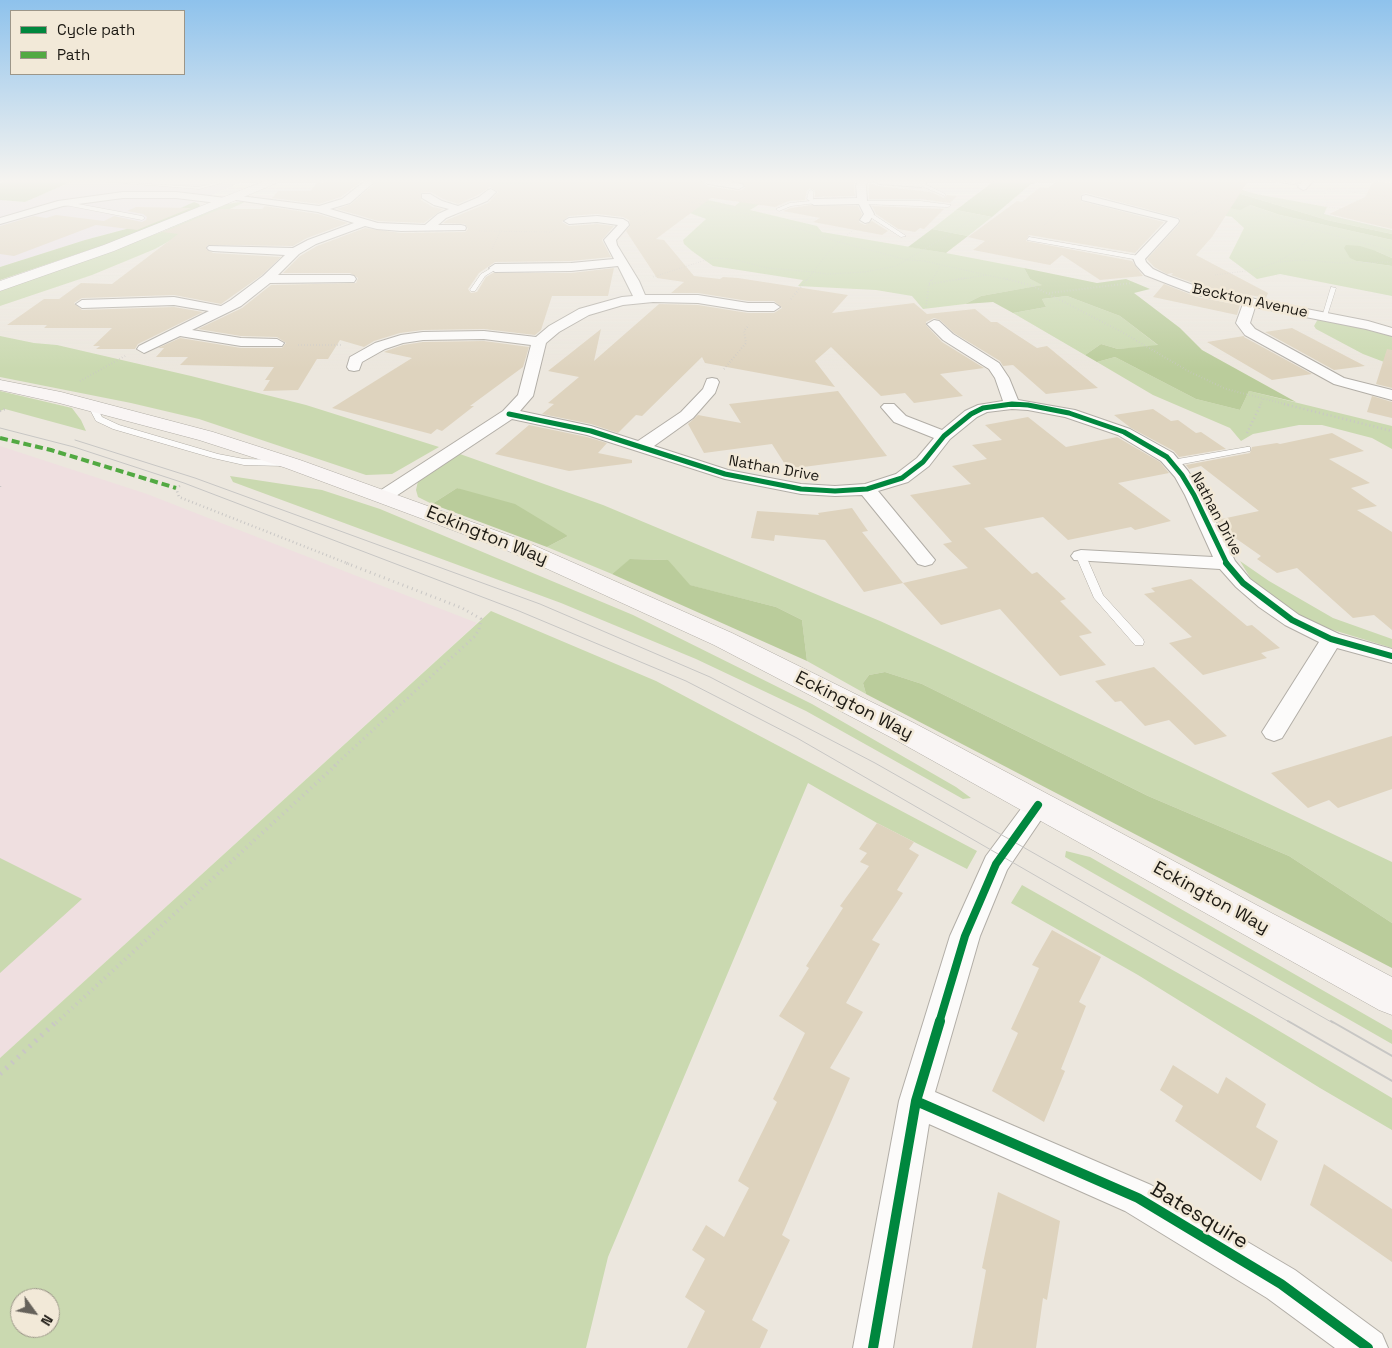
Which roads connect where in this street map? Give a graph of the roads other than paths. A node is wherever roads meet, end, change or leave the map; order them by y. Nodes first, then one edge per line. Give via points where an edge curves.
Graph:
1 (119, 244) edge
2 (309, 244) edge
3 (612, 244) edge
4 (1057, 244) edge
5 (1152, 244) edge
6 (213, 248) dead end
7 (295, 252) junction
8 (1139, 258) junction
9 (621, 262) junction
10 (495, 268) joint
11 (267, 279) junction
12 (350, 280) dead end
13 (0, 286) edge
14 (1333, 288) dead end
15 (473, 290) dead end
16 (640, 298) junction
17 (1251, 302) junction
18 (82, 304) dead end
19 (774, 307) road end
20 (224, 310) junction
21 (1324, 316) junction
22 (934, 324) road end
23 (180, 332) junction
24 (1392, 332) edge
25 (539, 342) junction
26 (277, 343) road end
27 (144, 349) road end
28 (354, 368) dead end
29 (712, 382) road end
30 (0, 385) edge
31 (1392, 394) edge
32 (1012, 404) junction
33 (889, 407) dead end
34 (509, 414) junction
35 (944, 436) junction
36 (639, 447) junction
37 (1247, 449) dead end
38 (1172, 463) junction
39 (867, 489) junction
40 (384, 496) junction
41 (1081, 556) joint
42 (925, 560) dead end
43 (1226, 563) junction
44 (1331, 639) junction
45 (1139, 642) dead end
46 (1392, 656) edge
47 (1274, 732) dead end
48 (1038, 805) junction
49 (1392, 998) edge
50 (916, 1101) junction
51 (873, 1348) edge
52 (1368, 1348) edge

1 - 13 street
2 - 7 street
3 - 9 street
4 - 8 lane
5 - 8 street
6 - 7 street via 246,245
7 - 11 street
8 - 17 street, Beckton Avenue via 1150,272 1164,279 1201,292
9 - 10 street via 571,267
9 - 16 street
10 - 15 lane via 483,275
11 - 12 street via 322,276
11 - 20 street
14 - 21 lane
16 - 19 street via 684,298
16 - 25 street via 584,312
17 - 21 street, Beckton Avenue
17 - 31 street via 1243,323 1250,332 1339,381
18 - 20 street via 118,299 204,305
20 - 23 street
21 - 24 street, Beckton Avenue
22 - 32 street via 948,337 994,366
23 - 26 street via 236,347
23 - 27 street
25 - 28 street via 448,334 401,339 355,360
25 - 34 street via 525,396
29 - 36 street via 710,390 687,415
30 - 40 main road, Eckington Way via 206,436
32 - 35 street, Nathan Drive via 983,408
32 - 38 street, Nathan Drive via 1047,408 1098,422 1147,444
33 - 35 street via 900,419
34 - 36 street, Nathan Drive via 591,431
34 - 40 street
35 - 39 street, Nathan Drive via 913,472
36 - 39 street, Nathan Drive via 765,483 801,489
37 - 38 lane
38 - 43 street, Nathan Drive via 1194,495
39 - 42 street
40 - 48 main road, Eckington Way via 514,545 723,639
41 - 43 street
41 - 45 lane via 1098,596
43 - 44 street, Nathan Drive via 1266,602 1292,620
44 - 46 street, Nathan Drive
44 - 47 street
48 - 49 main road, Eckington Way
48 - 50 street via 996,864 965,936
50 - 51 street
50 - 52 street, Batesquire via 1138,1198 1281,1284

